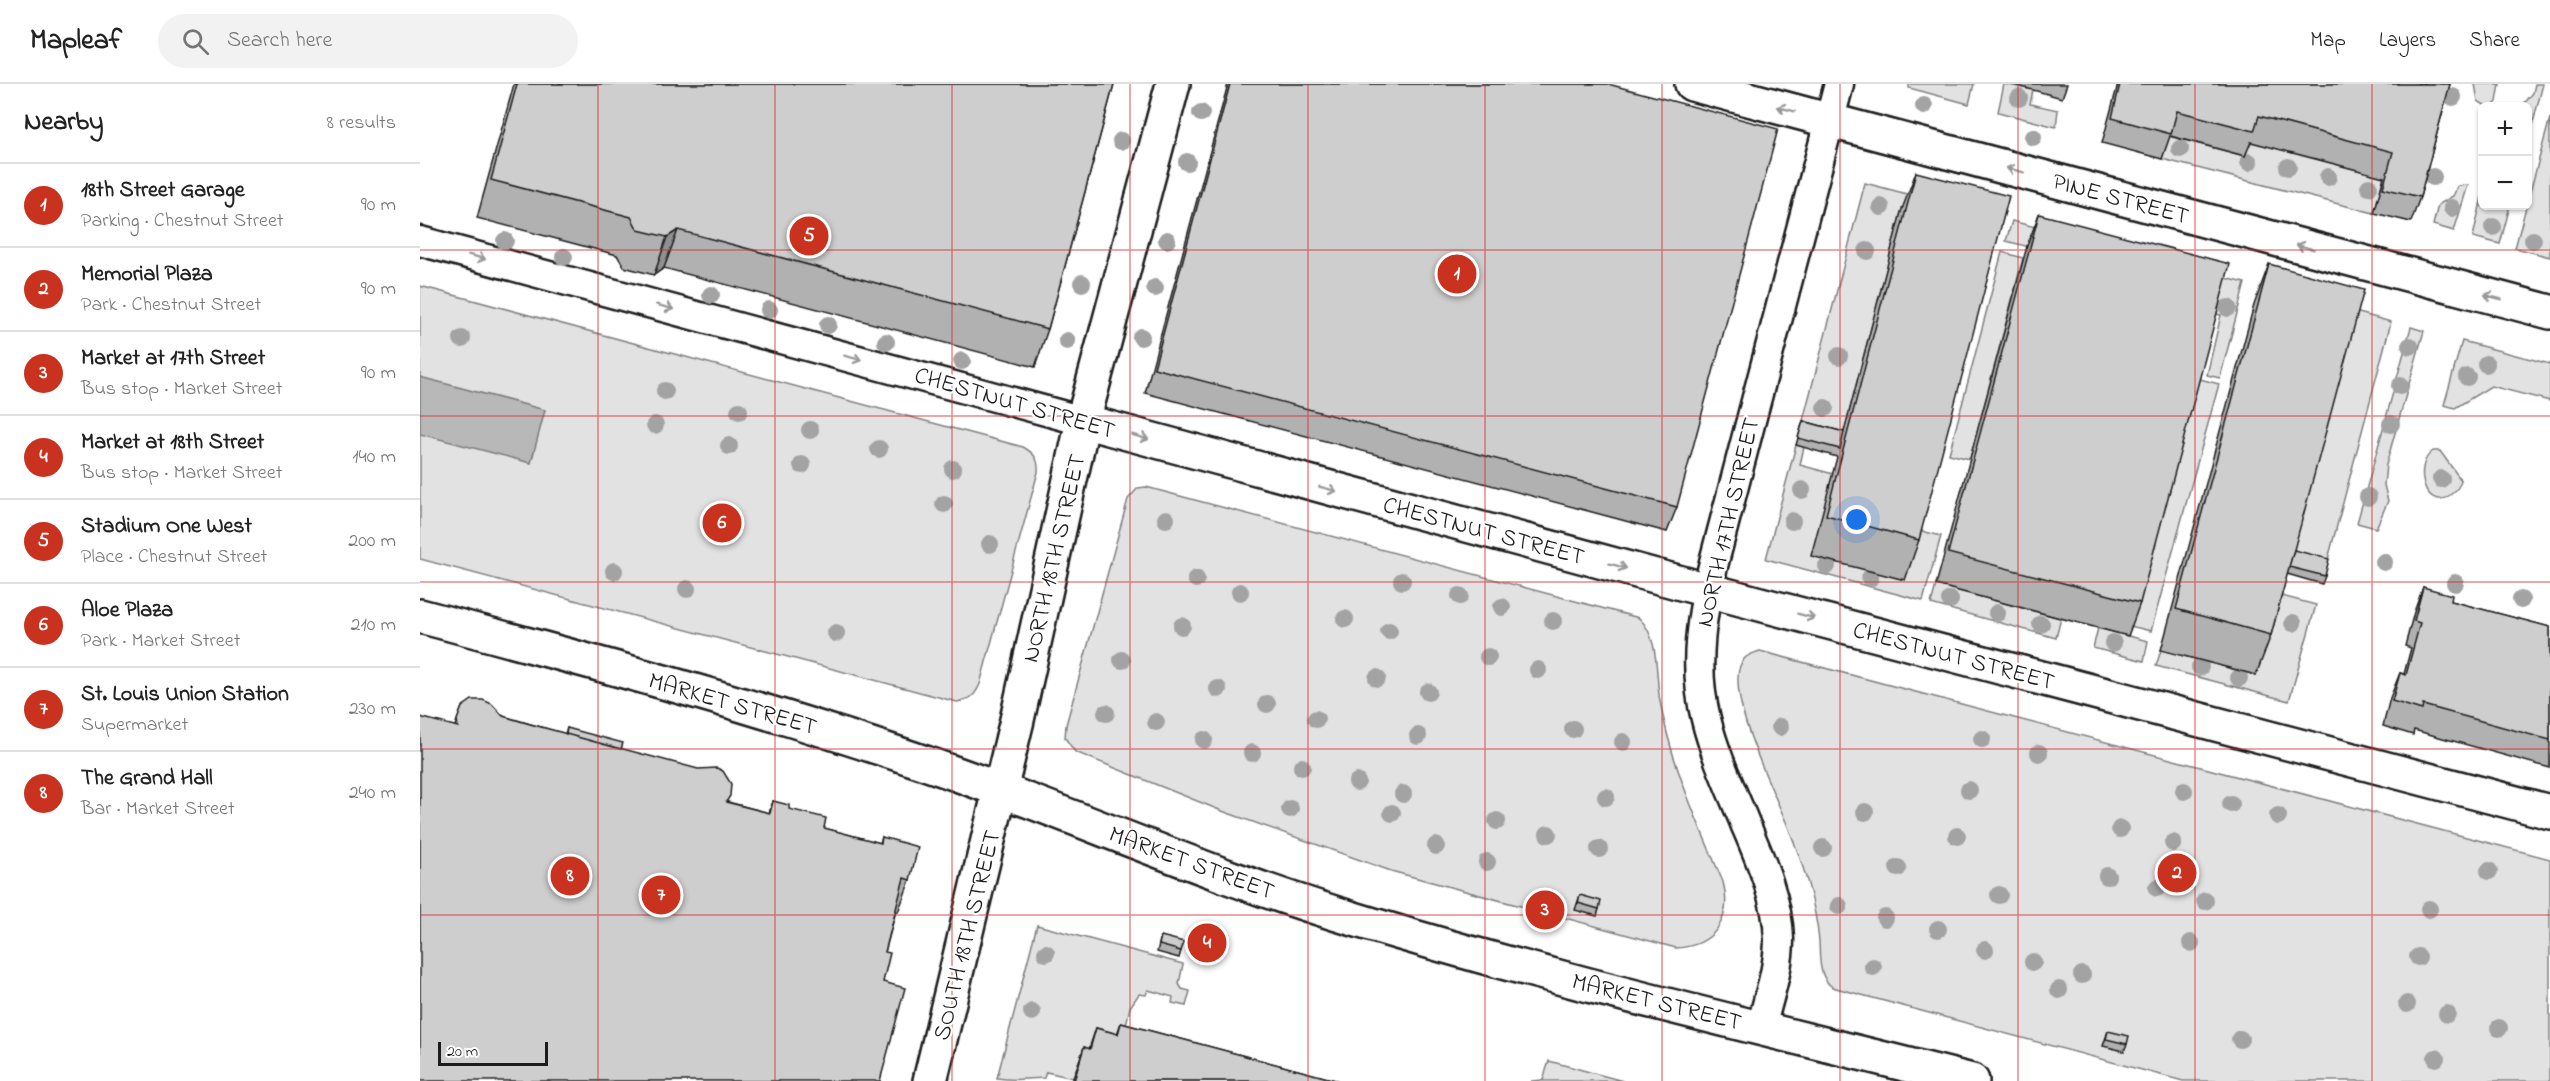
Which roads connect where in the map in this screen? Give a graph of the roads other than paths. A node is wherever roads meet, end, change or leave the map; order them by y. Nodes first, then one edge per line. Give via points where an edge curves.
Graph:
1 (1173, 84) edge
2 (1692, 84) edge
3 (1839, 84) edge
4 (1829, 121) junction
5 (420, 241) edge
6 (2550, 312) edge
7 (1083, 421) junction
8 (1707, 590) junction
9 (420, 616) edge
10 (1001, 789) junction
11 (2550, 812) edge
12 (1761, 1028) junction
13 (930, 1081) edge
14 (1972, 1081) edge

1 - 7 street, NORTH 18TH STREET
4 -> 2 street, PINE STREET
3 - 4 street, NORTH 17TH STREET
6 -> 4 street, PINE STREET
4 - 8 street, NORTH 17TH STREET
5 -> 7 street, CHESTNUT STREET
7 -> 8 street, CHESTNUT STREET
7 - 10 street, NORTH 18TH STREET
8 -> 11 street, CHESTNUT STREET
8 - 12 street, NORTH 17TH STREET via 1699,655 1706,719 1769,886 1779,937
9 - 10 street, MARKET STREET via 853,738
10 - 12 street, MARKET STREET via 1259,888 1356,920
10 - 13 street, SOUTH 18TH STREET
12 - 14 street, MARKET STREET

